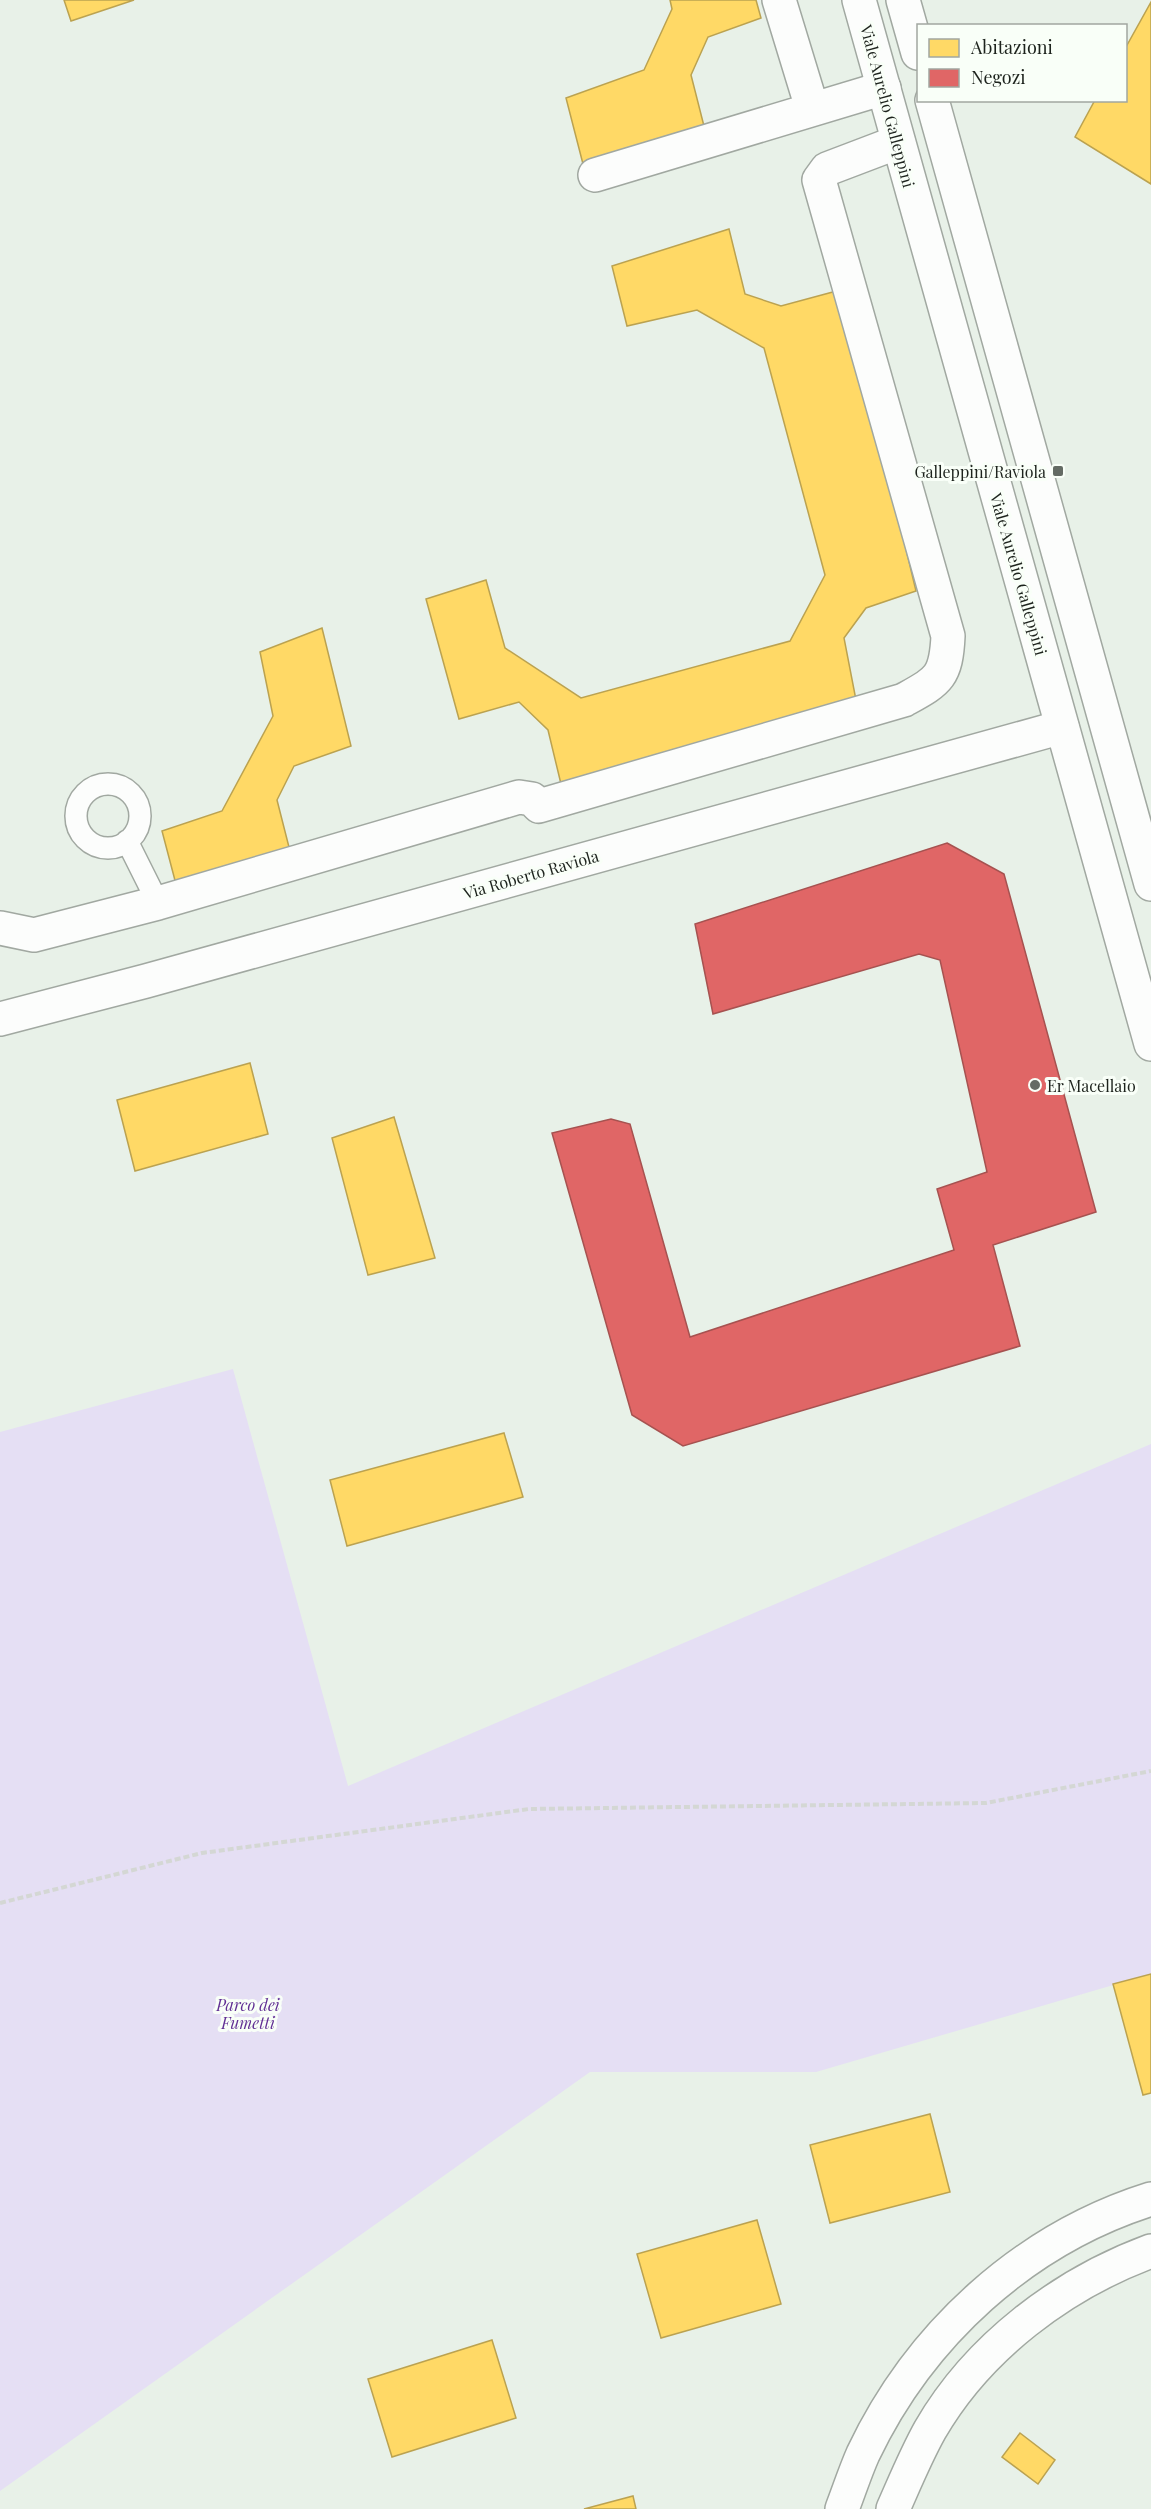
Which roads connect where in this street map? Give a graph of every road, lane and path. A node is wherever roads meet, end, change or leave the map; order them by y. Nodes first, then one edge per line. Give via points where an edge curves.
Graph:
1 (779, 0) edge
2 (859, 0) edge
3 (903, 0) edge
4 (917, 49) edge
5 (884, 88) junction
6 (933, 102) edge
7 (812, 108) junction
8 (898, 142) junction
9 (595, 175) dead end
10 (1062, 727) junction
11 (126, 841) dead end
12 (1151, 884) edge
13 (158, 903) junction
14 (0, 928) edge
15 (0, 1019) edge
16 (1151, 1044) edge
17 (1151, 1771) edge
18 (0, 1903) edge
19 (1151, 2199) edge
20 (1151, 2252) edge
21 (842, 2509) edge
22 (893, 2509) edge

1 - 7 street
2 - 5 street, Viale Aurelio Galleppini
3 - 4 street
5 - 7 street
5 - 8 street, Viale Aurelio Galleppini
6 - 12 street
7 - 9 street
8 - 10 street, Viale Aurelio Galleppini
8 - 13 street via 827,169 819,180 948,636 947,658 935,682 904,699 539,806 532,799 519,797
10 - 15 street, Via Roberto Raviola
10 - 16 street, Viale Aurelio Galleppini
11 - 13 lane
13 - 14 street via 34,935
17 - 18 path via 986,1803 529,1809 202,1853
19 - 21 street via 1093,2221 1037,2252 962,2314 902,2386 864,2452
20 - 22 street via 1104,2272 1061,2297 1018,2327 985,2358 931,2428

